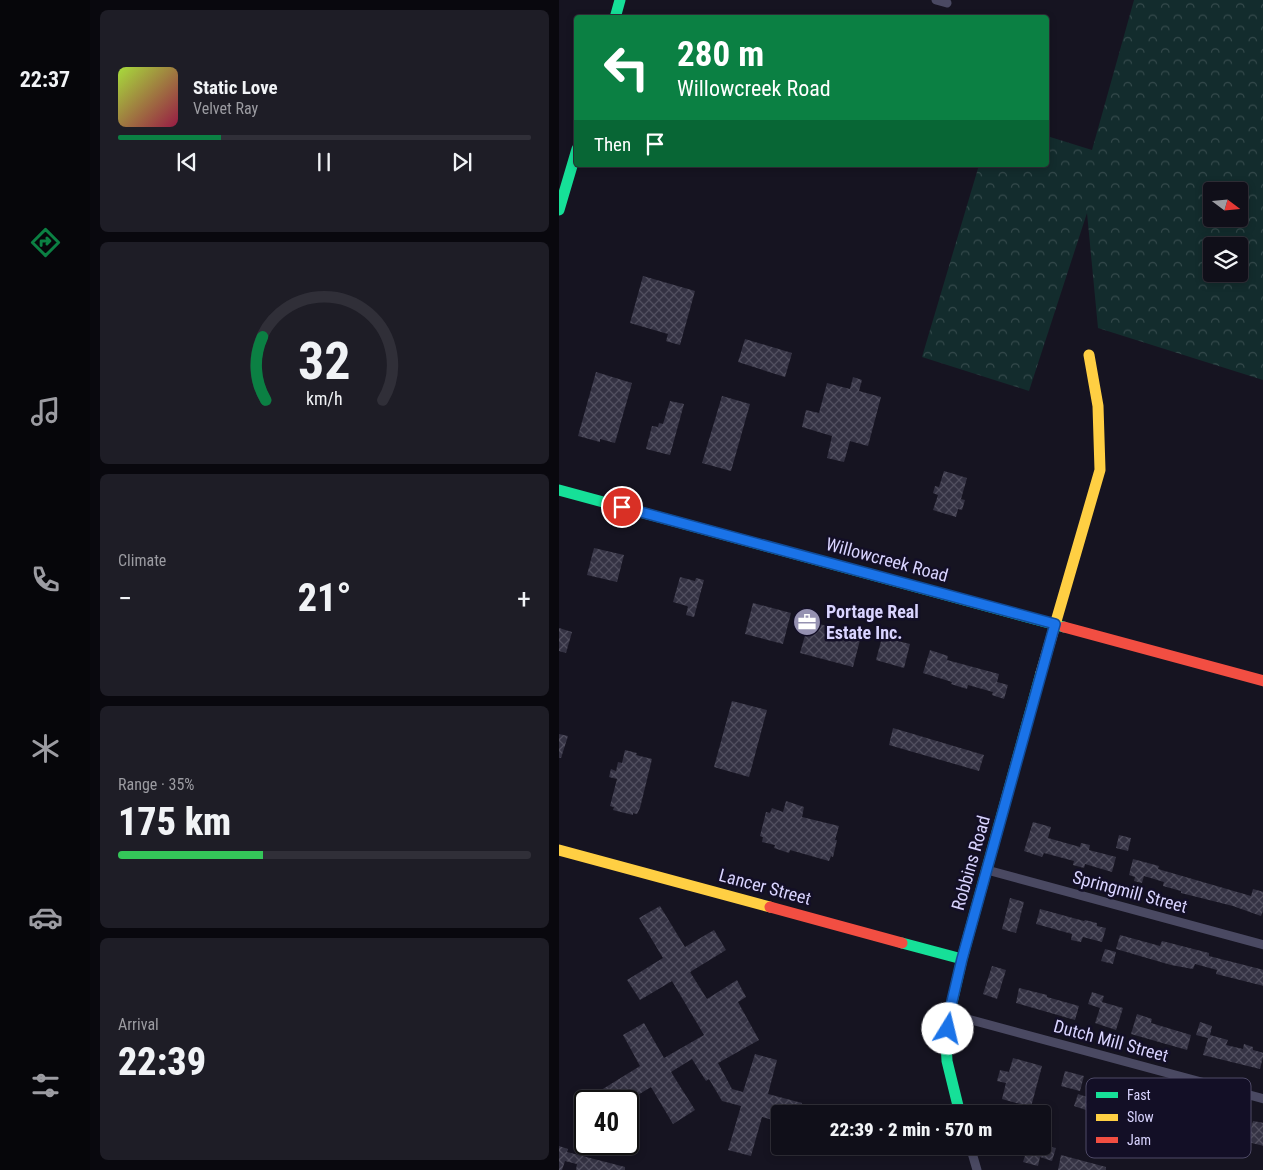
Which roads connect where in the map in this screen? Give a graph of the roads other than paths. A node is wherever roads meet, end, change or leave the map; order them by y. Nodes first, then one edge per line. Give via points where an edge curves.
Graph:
1 (620, 0) edge
2 (936, 0) edge
3 (947, 3) dead end
4 (616, 15) edge
5 (574, 159) edge
6 (559, 210) edge
7 (1089, 354) dead end
8 (559, 490) edge
9 (1055, 624) junction
10 (1263, 681) edge
11 (559, 850) edge
12 (987, 870) junction
13 (1263, 945) edge
14 (962, 959) junction
15 (949, 1014) junction
16 (1185, 1078) edge
17 (958, 1105) edge
18 (973, 1155) edge
19 (977, 1170) edge

1 - 4 street
2 - 3 street
5 - 6 street
7 - 9 street, Robbins Road via 1098,406 1100,470
8 - 9 street, Willowcreek Road
9 - 10 street, Willowcreek Road
9 - 12 street, Robbins Road
11 - 14 street, Lancer Street
12 - 13 street, Springmill Street
12 - 14 street, Robbins Road
14 - 15 street, Robbins Road
15 - 16 street, Dutch Mill Street
15 - 17 street, Robbins Road via 946,1043 949,1074
18 - 19 street

